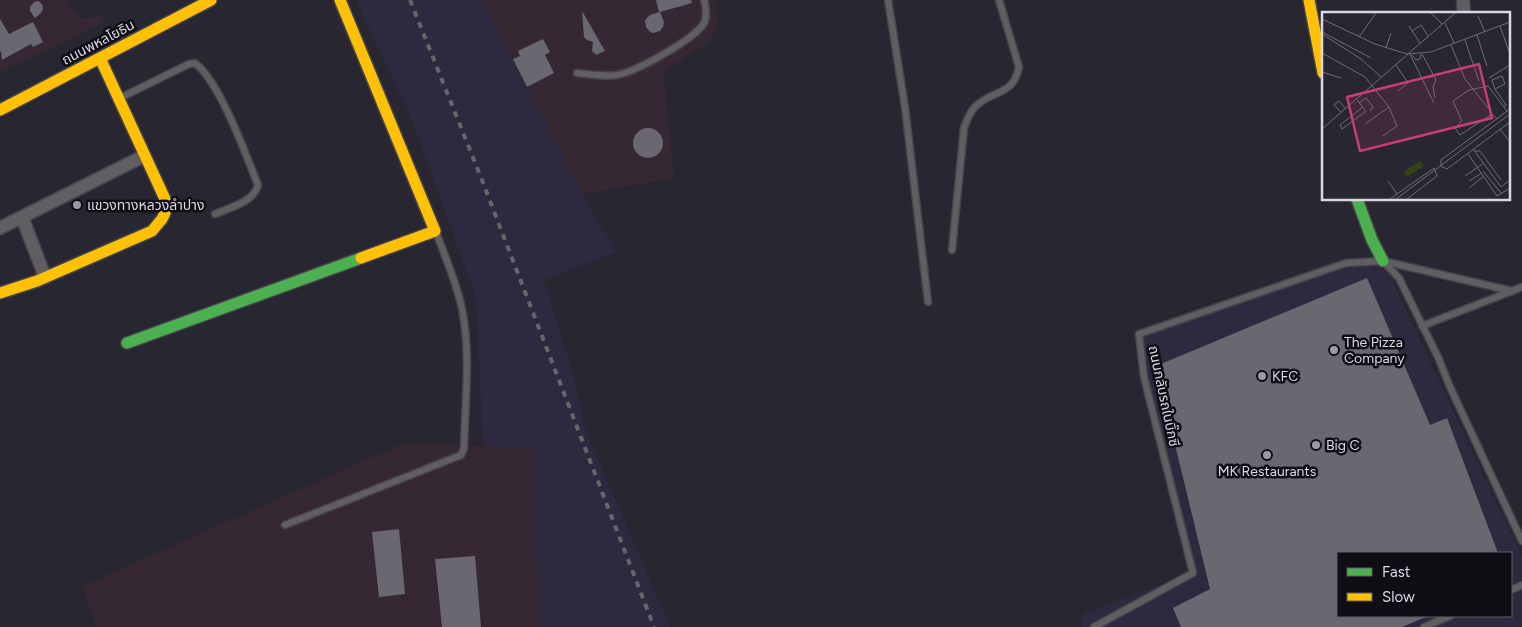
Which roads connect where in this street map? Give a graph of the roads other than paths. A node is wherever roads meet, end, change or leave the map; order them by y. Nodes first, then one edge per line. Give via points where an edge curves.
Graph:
1 (211, 0) edge
2 (340, 0) edge
3 (704, 0) edge
4 (888, 0) edge
5 (999, 0) edge
6 (1309, 0) edge
7 (100, 58) junction
8 (1322, 68) edge
9 (577, 73) dead end
10 (118, 98) junction
11 (0, 110) edge
12 (144, 156) junction
13 (1357, 200) edge
14 (215, 214) dead end
15 (22, 217) junction
16 (0, 228) edge
17 (435, 231) junction
18 (952, 250) dead end
19 (1383, 261) junction
20 (45, 277) junction
21 (1522, 287) edge
22 (1512, 291) junction
23 (0, 294) edge
24 (928, 302) dead end
25 (1422, 326) junction
26 (126, 343) dead end
27 (285, 525) dead end
28 (1522, 541) edge
29 (1448, 617) edge
30 (1094, 627) edge
31 (1424, 627) edge

1 - 7 street, ถนนพหลโยธิน
2 - 17 street
3 - 9 lane via 704,22 690,37 651,62 616,76
4 - 24 lane via 905,107
5 - 18 lane via 1019,67 1014,84 976,105 964,128
6 - 8 street
7 - 10 street
7 - 11 street, ถนนพหลโยธิน
10 - 12 street
10 - 14 lane via 189,64 196,63 201,68 229,115 258,185 257,190 242,202
12 - 15 street
12 - 20 street via 163,193 166,214 161,222 152,231
13 - 19 street
15 - 16 street
15 - 20 street
17 - 26 street
17 - 27 lane via 462,310 467,350 464,448 461,455
19 - 22 lane
19 - 25 lane via 1398,278
19 - 30 lane, ถนนกลับรถในบิ๊กซี via 1346,263 1139,334 1144,377 1193,573
20 - 23 street
21 - 22 lane
22 - 25 lane
25 - 28 lane
29 - 31 lane

